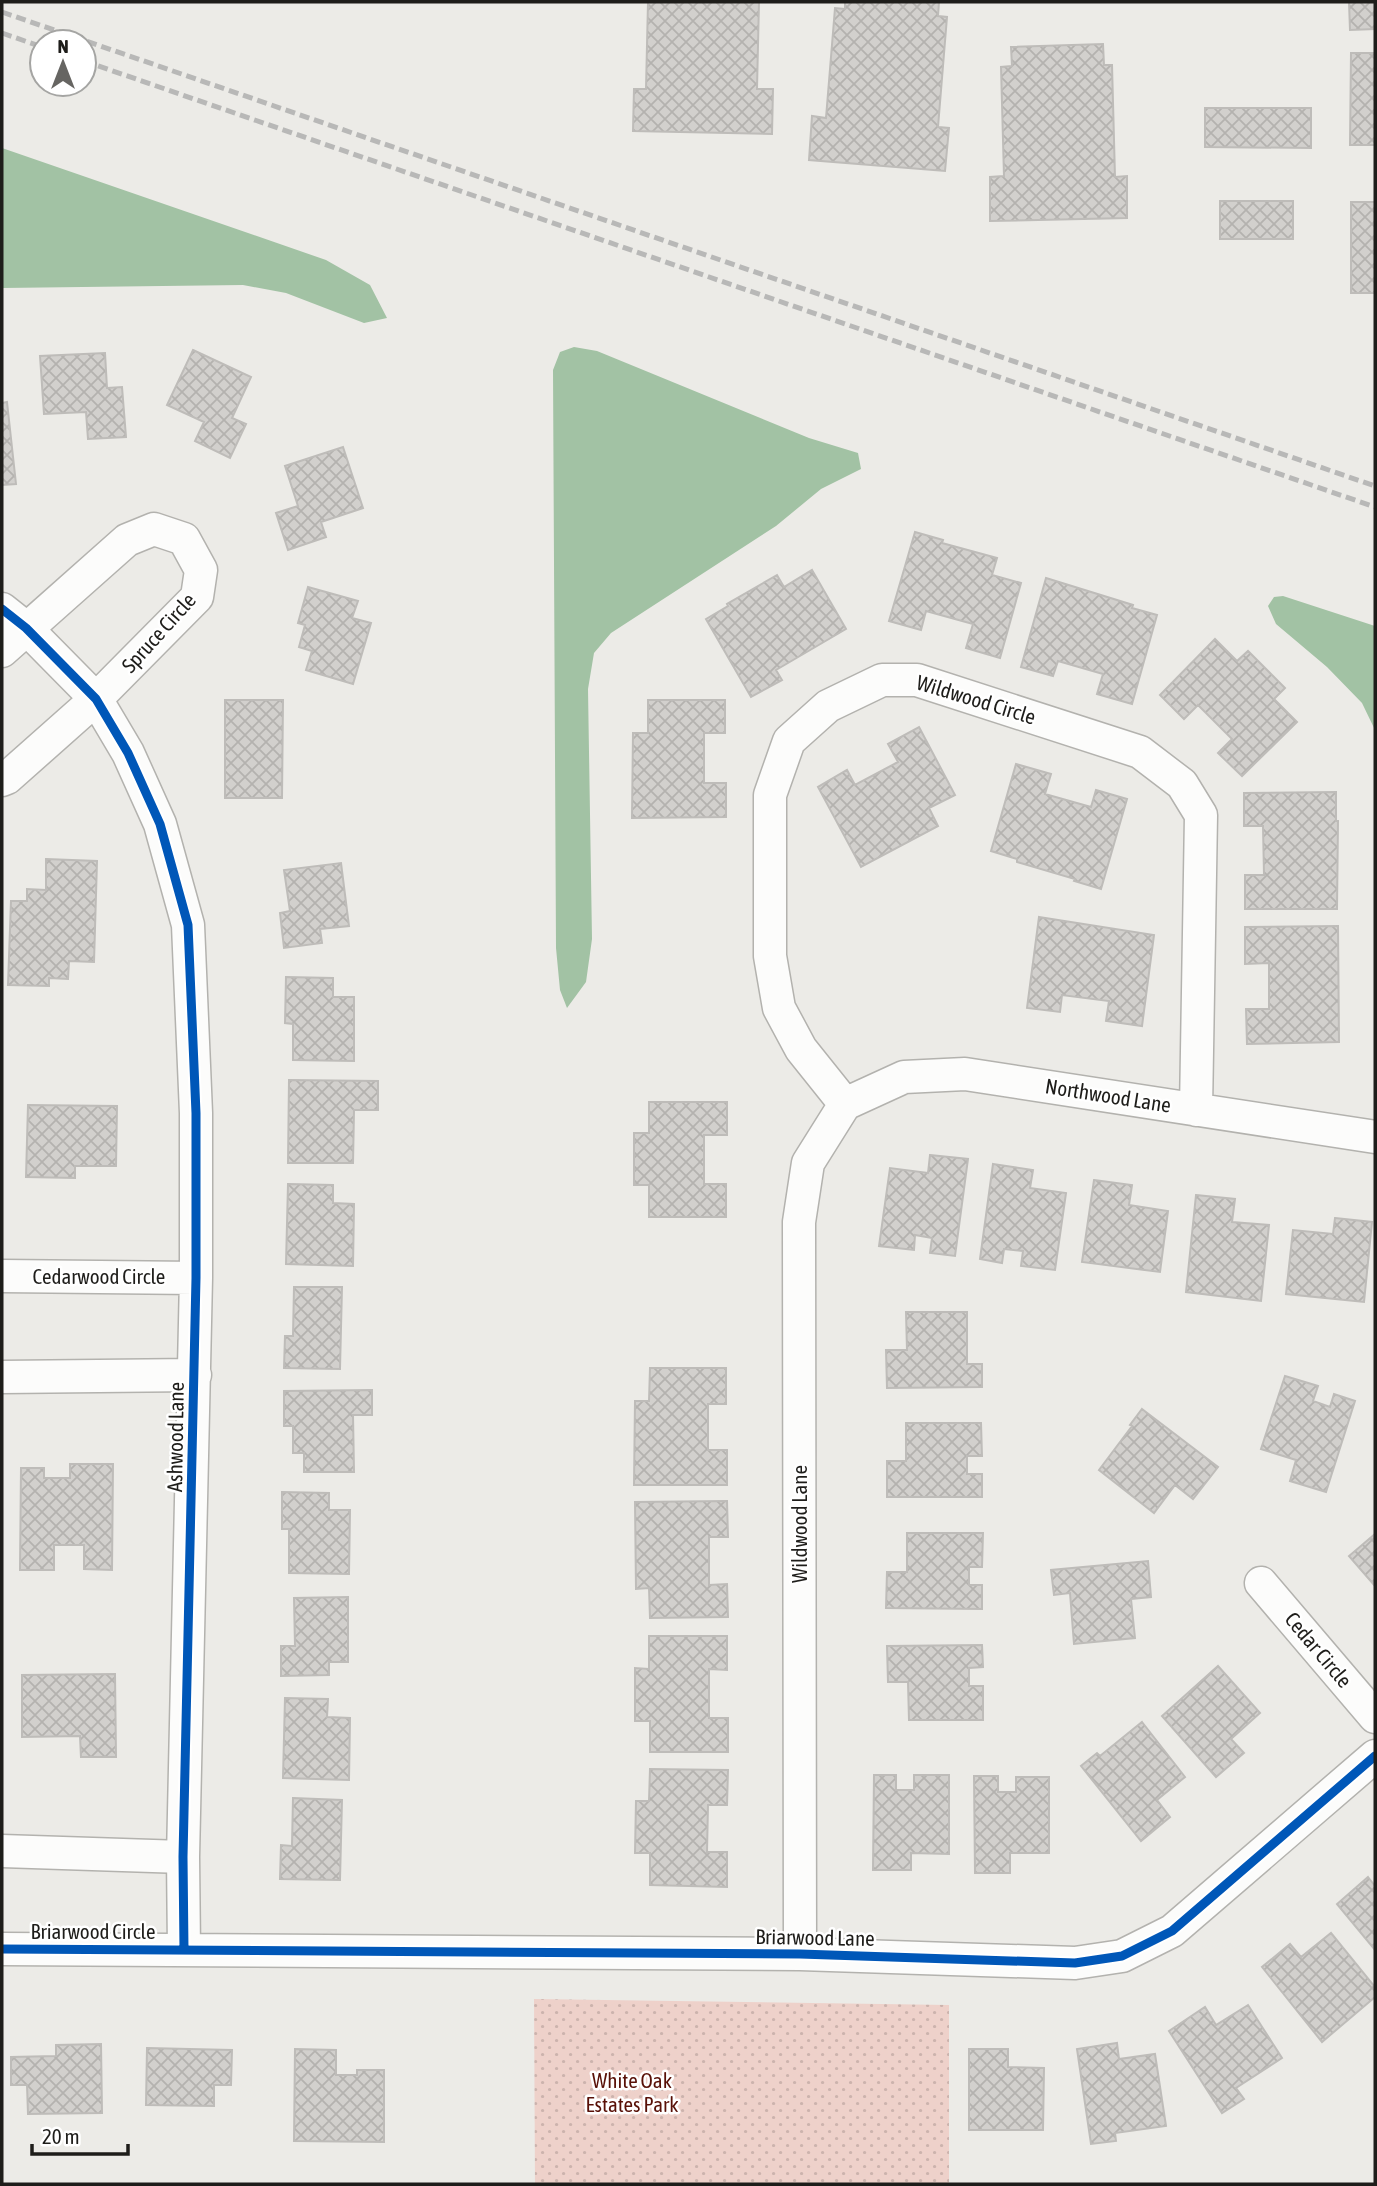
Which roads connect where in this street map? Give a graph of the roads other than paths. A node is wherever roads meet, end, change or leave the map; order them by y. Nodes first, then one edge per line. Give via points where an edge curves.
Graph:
1 (14, 618) edge
2 (2, 651) edge
3 (96, 699) junction
4 (2, 780) edge
5 (845, 1104) junction
6 (1196, 1110) junction
7 (1375, 1137) edge
8 (2, 1276) edge
9 (196, 1278) junction
10 (195, 1375) junction
11 (2, 1377) edge
12 (1261, 1583) dead end
13 (1375, 1717) edge
14 (1375, 1756) edge
15 (2, 1851) edge
16 (183, 1857) junction
17 (2, 1949) edge
18 (184, 1950) junction
19 (800, 1954) junction

1 - 2 street, Spruce Circle
1 - 3 street, Ashwood Lane
1 - 3 street, Spruce Circle via 127,540 154,529 184,539 201,570 197,597
3 - 4 street, Spruce Circle
3 - 9 street, Ashwood Lane via 128,753 160,824 188,925 196,1114
5 - 6 street, Northwood Lane via 904,1077 965,1074
5 - 6 street, Wildwood Circle via 801,1049 779,1007 771,956 771,795 789,741 828,706 882,680 917,680 1140,752 1182,784 1201,815
5 - 19 street, Wildwood Lane via 808,1163 799,1222
6 - 7 street, Northwood Lane
8 - 9 street, Cedarwood Circle
9 - 10 street, Ashwood Lane
10 - 11 street
10 - 16 street, Ashwood Lane
12 - 13 street, Cedar Circle
14 - 19 street, Briarwood Lane via 1172,1931 1122,1956 1075,1963
15 - 16 street
16 - 18 street, Ashwood Lane
17 - 18 street, Briarwood Circle
18 - 19 street, Briarwood Lane

